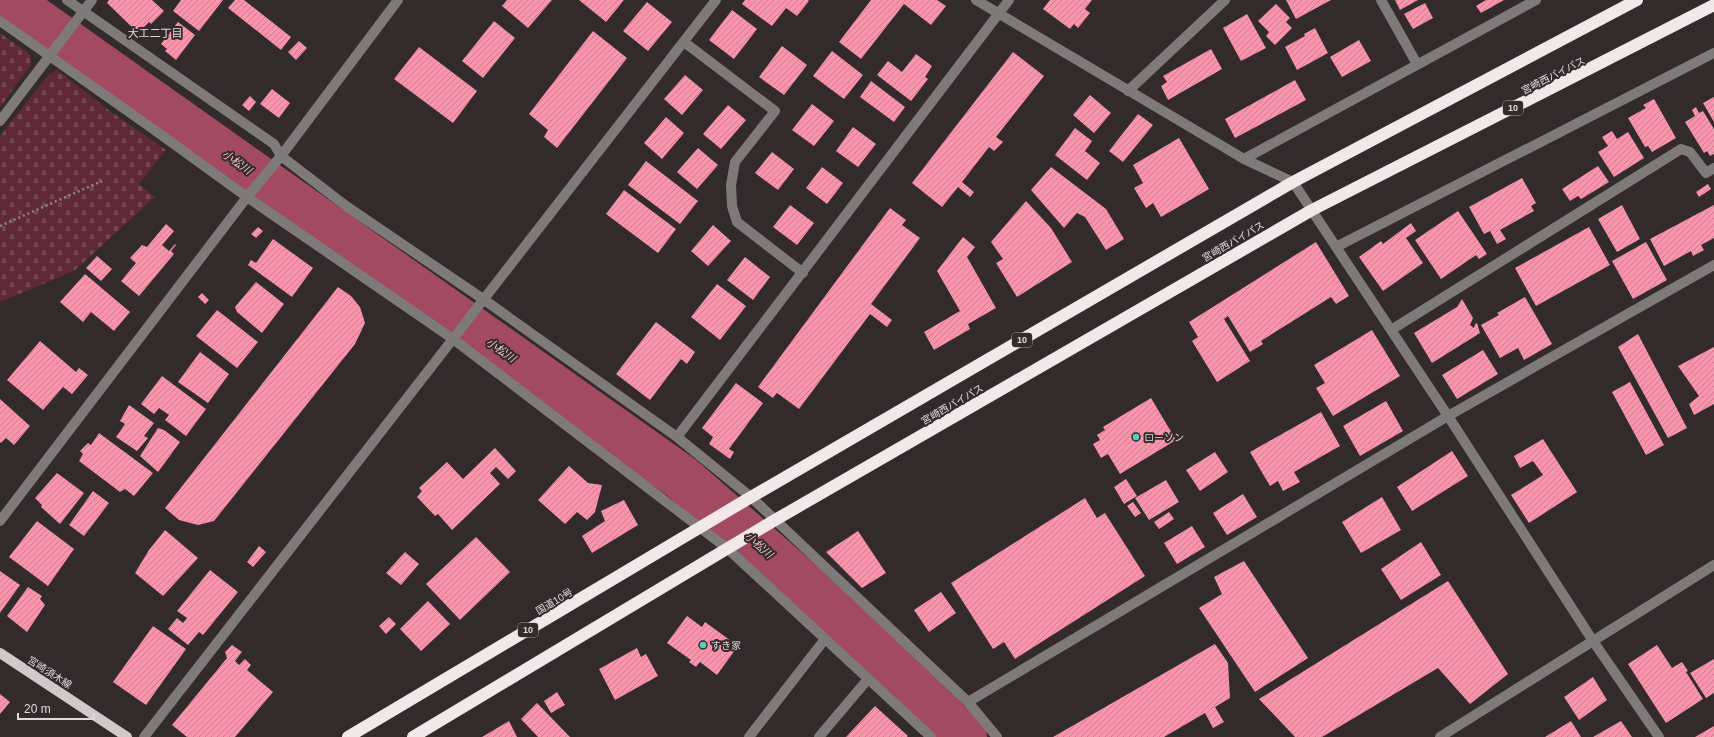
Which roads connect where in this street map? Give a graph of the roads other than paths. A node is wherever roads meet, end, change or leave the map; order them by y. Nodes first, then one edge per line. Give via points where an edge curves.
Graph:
1 (67, 0) edge
2 (92, 0) edge
3 (398, 0) edge
4 (716, 0) edge
5 (976, 0) edge
6 (1009, 0) edge
7 (1225, 0) edge
8 (1381, 0) edge
9 (1536, 0) edge
10 (1637, 0) edge
11 (1714, 5) edge
12 (83, 11) junction
13 (999, 14) junction
14 (0, 21) edge
15 (684, 42) junction
16 (1714, 53) edge
17 (49, 56) junction
18 (1417, 64) junction
19 (1128, 91) junction
20 (0, 121) edge
21 (281, 156) junction
22 (1244, 159) junction
23 (1714, 168) edge
24 (1293, 182) junction
25 (248, 197) junction
26 (1312, 210) junction
27 (1336, 246) junction
28 (1714, 265) edge
29 (803, 273) junction
30 (483, 299) junction
31 (1391, 330) junction
32 (452, 339) junction
33 (1448, 416) junction
34 (677, 437) junction
35 (749, 499) junction
36 (0, 521) edge
37 (773, 522) junction
38 (704, 526) junction
39 (732, 547) junction
40 (1714, 565) edge
41 (825, 639) junction
42 (1593, 641) junction
43 (0, 653) edge
44 (868, 679) junction
45 (968, 702) junction
46 (127, 737) edge
47 (144, 737) edge
48 (348, 737) edge
49 (413, 737) edge
50 (749, 737) edge
51 (819, 737) edge
52 (932, 737) edge
53 (997, 737) edge
54 (1440, 737) edge
55 (1658, 737) edge

1 - 12 street
2 - 12 street
3 - 21 street
4 - 15 street
5 - 13 street
6 - 13 street
7 - 19 street
8 - 18 street
9 - 18 street
10 - 24 highway, 宮崎西バイパス / 10
11 - 26 highway, 宮崎西バイパス / 10
12 - 17 street
12 - 21 street via 274,144
13 - 19 street
13 - 29 street
14 - 17 street
15 - 29 street via 775,111 735,162 731,184 732,206 737,222
15 - 30 street
16 - 27 street
17 - 20 street
17 - 25 street
18 - 22 street
19 - 22 street
21 - 25 street
21 - 30 street via 346,206
22 - 24 street
23 - 31 street via 1706,173 1690,152 1681,150
24 - 26 street
24 - 35 highway, 宮崎西バイパス / 10
25 - 32 street
25 - 36 street
26 - 27 street
26 - 37 highway, 宮崎西バイパス / 10
27 - 31 street
28 - 33 street
29 - 34 street
30 - 32 street
30 - 34 street
31 - 33 street
32 - 38 street
32 - 47 street
33 - 42 street
33 - 45 street
34 - 35 street
35 - 37 street
35 - 38 highway, 国道10号 / 10
37 - 39 highway, 10
37 - 45 street
38 - 39 street
38 - 48 highway, 国道10号 / 10
39 - 41 street
39 - 49 highway, 10
40 - 42 street
41 - 44 street
41 - 50 street
42 - 54 street
42 - 55 street
43 - 46 main road, 宮崎須木線
44 - 51 street
44 - 52 street
45 - 53 street

